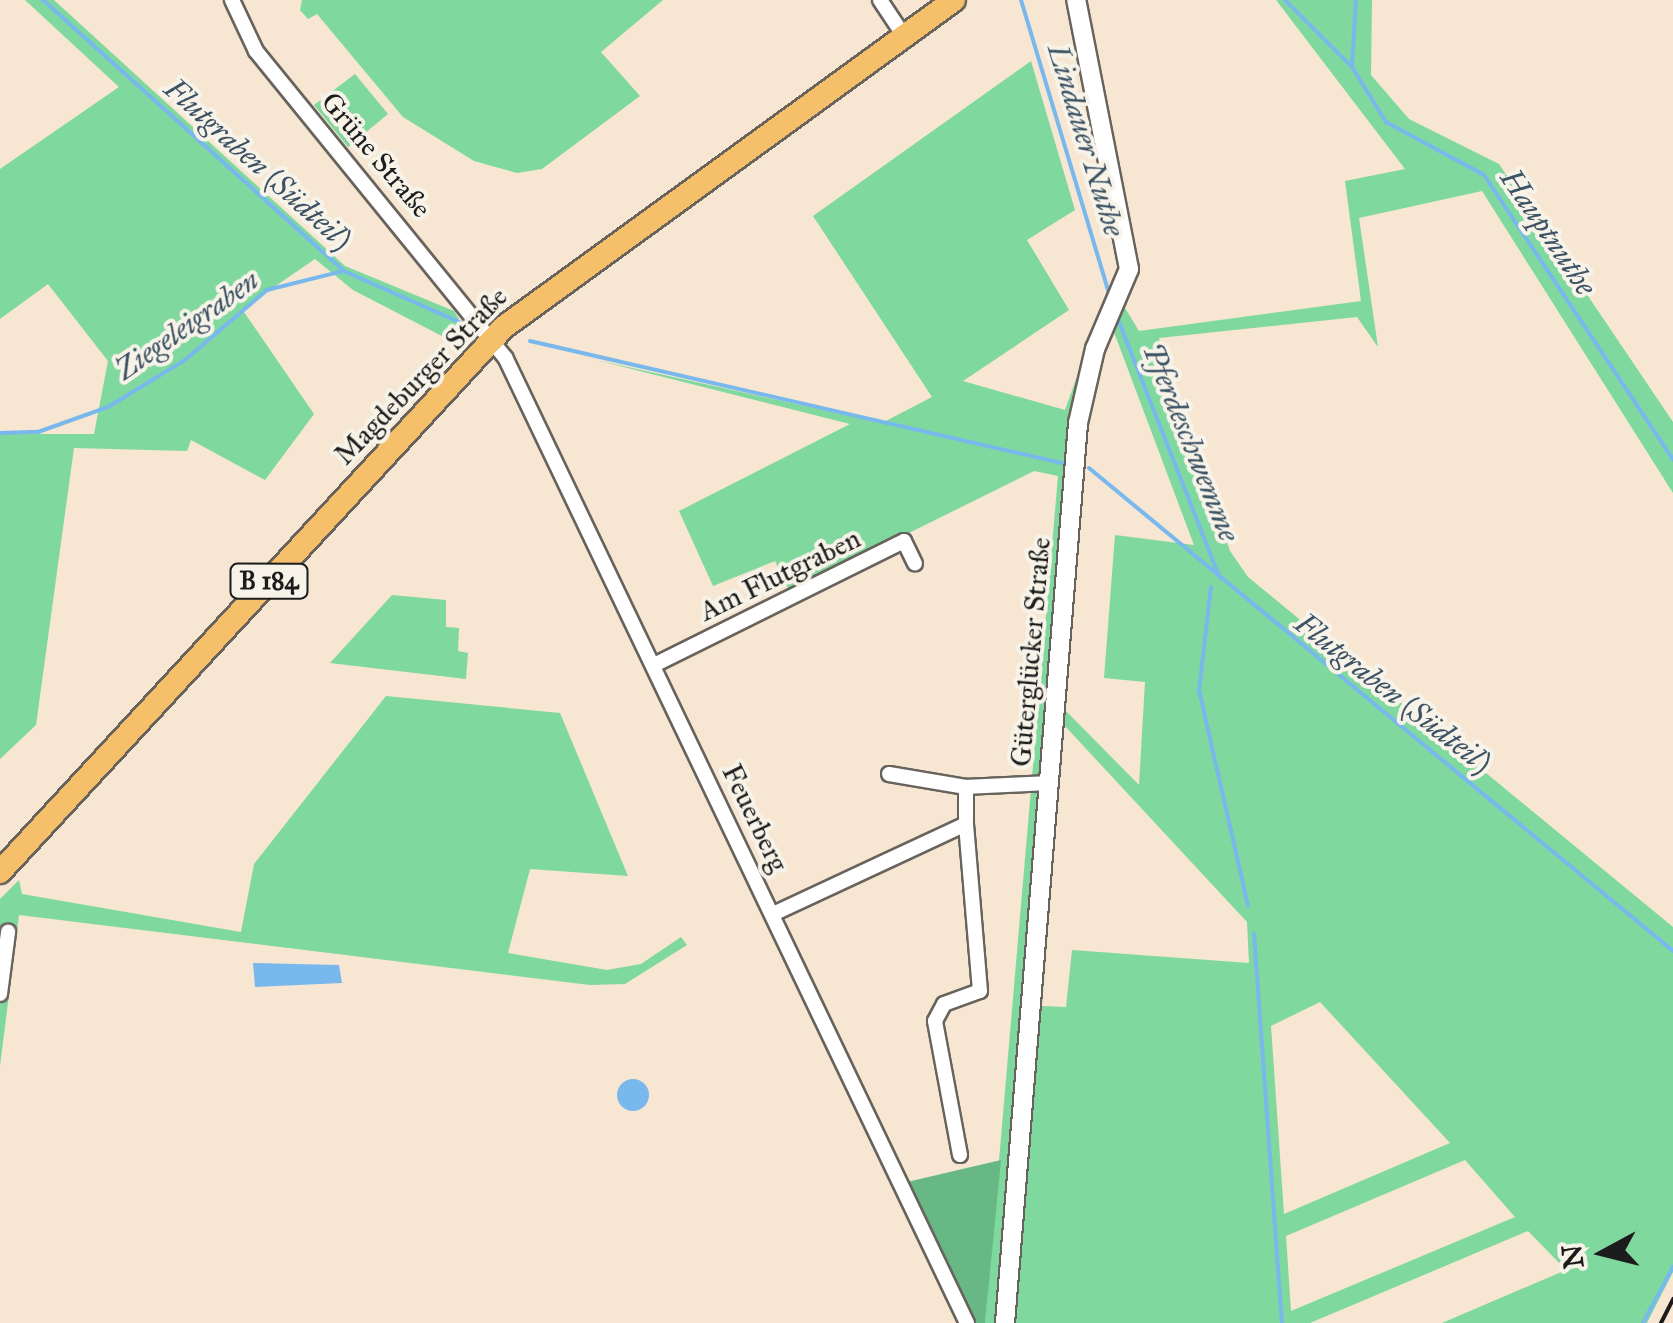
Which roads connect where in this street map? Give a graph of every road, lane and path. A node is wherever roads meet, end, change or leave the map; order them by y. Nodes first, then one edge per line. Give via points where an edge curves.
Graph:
1 (232, 0) edge
2 (880, 0) edge
3 (954, 0) edge
4 (1076, 0) edge
5 (904, 36) junction
6 (494, 337) junction
7 (915, 564) dead end
8 (654, 665) junction
9 (889, 774) dead end
10 (1048, 784) junction
11 (966, 788) junction
12 (966, 824) junction
13 (0, 872) edge
14 (773, 914) junction
15 (8, 932) dead end
16 (0, 994) edge
17 (960, 1156) dead end
18 (967, 1323) edge
19 (1005, 1323) edge

1 - 6 street, Grüne Straße via 256,51
2 - 5 street
3 - 5 main road, Magdeburger Straße / B 184
4 - 10 street, Güterglücker Straße via 1129,260 1078,422
5 - 6 main road, Magdeburger Straße / B 184
6 - 8 street, Feuerberg
6 - 13 main road, Magdeburger Straße / B 184
7 - 8 street, Am Flutgraben via 904,541
8 - 14 street, Feuerberg
9 - 11 street
10 - 11 street
10 - 19 street, Güterglücker Straße
11 - 12 street
12 - 14 street
12 - 17 street via 980,991 944,1004 935,1021
14 - 18 street, Feuerberg
15 - 16 street

